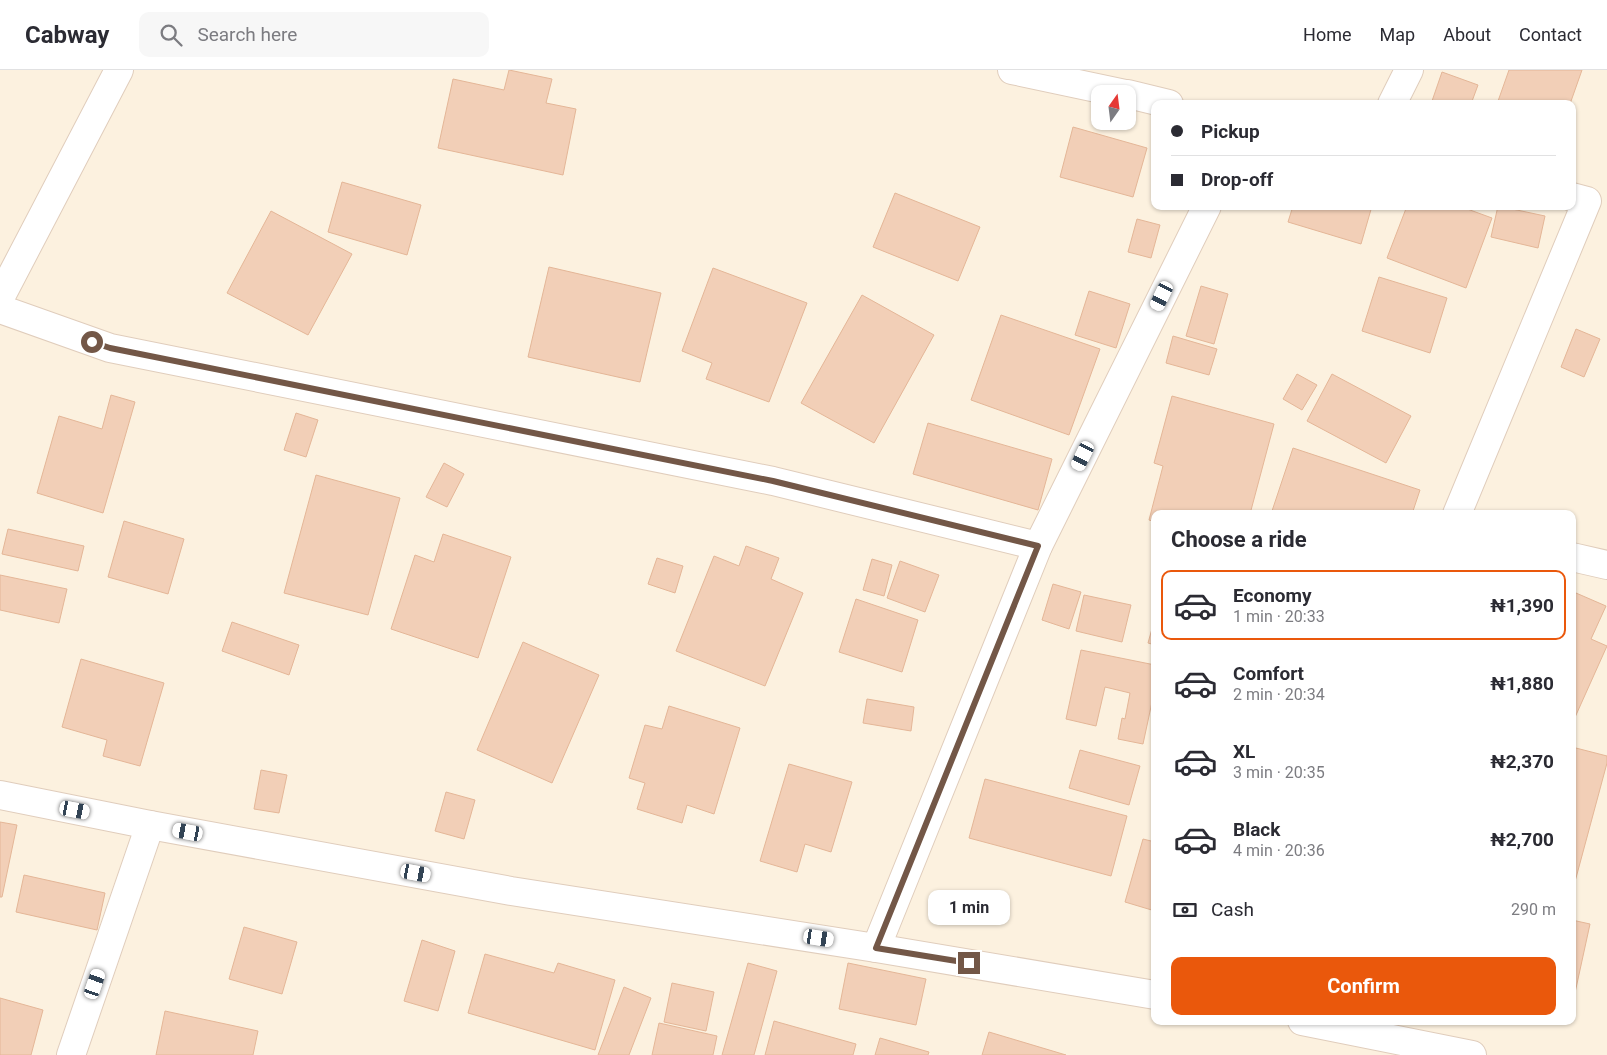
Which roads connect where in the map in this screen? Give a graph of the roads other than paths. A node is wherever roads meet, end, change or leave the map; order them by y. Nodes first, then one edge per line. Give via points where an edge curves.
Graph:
1 (119, 70) edge
2 (1012, 70) edge
3 (1409, 70) edge
4 (1091, 87) edge
5 (1136, 96) edge
6 (1152, 100) edge
7 (1394, 100) edge
8 (1589, 201) edge
9 (1205, 210) edge
10 (0, 298) edge
11 (0, 309) edge
12 (1459, 510) edge
13 (1038, 546) junction
14 (1576, 558) edge
15 (1607, 565) edge
16 (0, 795) edge
17 (150, 825) junction
18 (876, 948) junction
19 (1151, 994) edge
20 (1322, 1025) edge
21 (71, 1055) edge
22 (1472, 1055) edge

1 - 10 street
2 - 4 street
3 - 7 street
5 - 6 street
8 - 12 street
9 - 13 street
11 - 13 street via 110,348 773,481
13 - 18 street
14 - 15 street
16 - 17 street
17 - 18 street via 511,891
17 - 21 street
18 - 19 street
20 - 22 street

